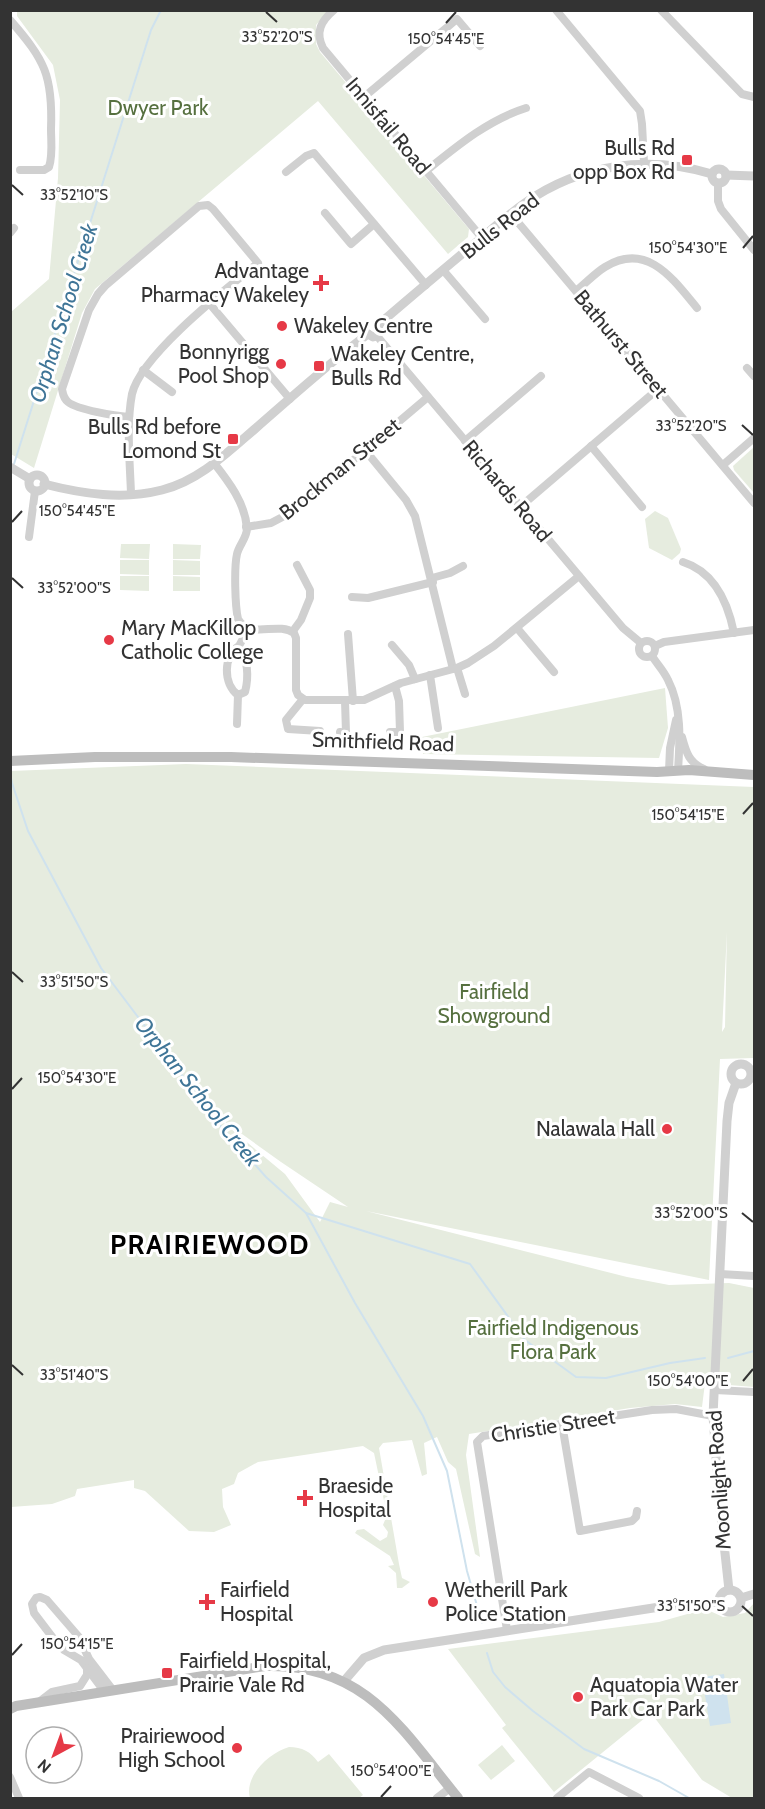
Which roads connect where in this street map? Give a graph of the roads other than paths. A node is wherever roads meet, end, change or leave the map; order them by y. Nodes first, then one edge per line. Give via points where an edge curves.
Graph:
1 (334, 10) edge
2 (556, 10) edge
3 (661, 10) edge
4 (10, 20) edge
5 (480, 46) dead end
6 (364, 97) junction
7 (754, 97) edge
8 (526, 108) dead end
9 (644, 163) junction
10 (20, 170) dead end
11 (426, 171) junction
12 (286, 172) dead end
13 (712, 174) junction
14 (726, 175) junction
15 (754, 176) edge
16 (718, 183) junction
17 (325, 213) dead end
18 (511, 214) junction
19 (374, 224) junction
20 (482, 238) junction
21 (754, 250) edge
22 (443, 270) junction
23 (426, 285) junction
24 (576, 291) junction
25 (209, 303) junction
26 (697, 308) dead end
27 (485, 319) dead end
28 (374, 332) junction
29 (747, 368) dead end
30 (143, 370) junction
31 (541, 376) dead end
32 (754, 376) edge
33 (658, 388) junction
34 (172, 392) dead end
35 (428, 397) junction
36 (290, 399) junction
37 (129, 417) junction
38 (754, 438) edge
39 (465, 441) junction
40 (591, 446) junction
41 (365, 450) junction
42 (214, 463) junction
43 (723, 465) junction
44 (14, 470) edge
45 (30, 479) junction
46 (44, 484) junction
47 (35, 490) junction
48 (131, 494) junction
49 (754, 502) edge
50 (520, 507) junction
51 (642, 507) dead end
52 (246, 527) junction
53 (28, 537) dead end
54 (683, 562) dead end
55 (297, 565) dead end
56 (462, 566) dead end
57 (579, 576) junction
58 (432, 580) junction
59 (352, 597) dead end
60 (517, 627) junction
61 (248, 629) junction
62 (754, 630) edge
63 (293, 632) junction
64 (734, 633) junction
65 (348, 634) dead end
66 (641, 643) junction
67 (392, 645) dead end
68 (238, 646) junction
69 (655, 646) junction
70 (652, 656) junction
71 (455, 669) junction
72 (554, 672) dead end
73 (430, 675) junction
74 (415, 679) junction
75 (395, 686) junction
76 (465, 694) dead end
77 (237, 695) junction
78 (303, 699) junction
79 (349, 701) junction
80 (678, 715) junction
81 (237, 724) dead end
82 (438, 728) dead end
83 (680, 730) junction
84 (320, 731) dead end
85 (340, 732) dead end
86 (390, 732) dead end
87 (10, 761) edge
88 (673, 770) junction
89 (710, 771) junction
90 (754, 775) edge
91 (752, 1070) edge
92 (736, 1083) junction
93 (720, 1274) junction
94 (754, 1276) edge
95 (715, 1390) junction
96 (754, 1392) edge
97 (713, 1416) junction
98 (562, 1424) junction
99 (637, 1511) dead end
100 (729, 1590) junction
101 (754, 1594) edge
102 (741, 1598) junction
103 (718, 1602) junction
104 (507, 1630) junction
105 (87, 1668) junction
106 (345, 1680) junction
107 (108, 1690) junction
108 (38, 1703) junction
109 (10, 1709) edge
110 (10, 1777) edge
111 (454, 1795) edge
112 (562, 1797) edge
113 (19, 1798) edge
114 (437, 1798) edge
115 (639, 1798) edge

1 - 6 street, Innisfail Road via 322,23 320,43
2 - 9 street via 640,111
3 - 7 street via 742,94
4 - 10 street via 36,52 45,69 52,99 49,167
5 - 6 street via 457,19
6 - 11 street, Innisfail Road
8 - 11 street via 511,112 471,135
9 - 13 street, Bulls Road via 688,167
9 - 18 street, Bulls Road via 585,173 540,194
11 - 20 street, Innisfail Road
12 - 19 street via 314,153
13 - 14 street via 721,169
13 - 16 street
14 - 15 street
14 - 16 street
16 - 21 street via 721,208
17 - 19 street via 351,244
18 - 20 street, Bulls Road
18 - 24 street, Bathurst Street
19 - 23 street
20 - 22 street, Bulls Road
22 - 23 street, Bulls Road
22 - 27 street
23 - 28 street, Bulls Road
24 - 26 street via 611,264 643,260 664,270
24 - 33 street, Bathurst Street
25 - 30 street
25 - 36 street
25 - 37 street via 258,262 206,205 199,206 105,286 86,317 62,389 64,398 71,404
28 - 35 street, Richards Road
28 - 36 street, Bulls Road
29 - 32 street
30 - 34 street
30 - 37 street via 133,392
31 - 39 street
33 - 40 street
33 - 43 street, Bathurst Street
35 - 39 street, Richards Road
35 - 41 street, Brockman Street
36 - 42 street, Bulls Road
37 - 48 street
38 - 43 street
39 - 50 street, Richards Road
40 - 50 street
40 - 51 street
41 - 52 street, Brockman Street via 287,515 271,523
41 - 58 street via 413,510
42 - 48 street, Bulls Road via 181,484
42 - 52 street via 235,491
43 - 49 street, Bathurst Street
44 - 45 street
45 - 46 street via 39,476
45 - 47 street
46 - 47 street
46 - 48 street, Bulls Road via 78,493
47 - 53 street
50 - 57 street, Richards Road
52 - 61 street via 237,556 237,615
54 - 64 street via 703,572 722,595
55 - 63 street via 310,598
56 - 58 street
57 - 60 street
57 - 66 street, Richards Road via 623,628
58 - 59 street via 368,598
58 - 71 street
60 - 71 street via 482,655
60 - 72 street
61 - 63 street
61 - 68 street
62 - 64 street
63 - 78 street via 296,690
64 - 69 street
65 - 79 street
66 - 69 street, Richards Road via 649,640
66 - 70 street, Richards Road via 642,655
67 - 74 street
68 - 77 street via 228,662 229,685
68 - 77 street via 246,661 246,685 245,692
69 - 70 street
70 - 80 street, Richards Road via 669,682
71 - 73 street
71 - 76 street
73 - 74 street
73 - 82 street
74 - 75 street
75 - 79 street via 369,698
75 - 86 street via 405,733
77 - 81 street
78 - 79 street
78 - 84 street via 286,720 288,729
79 - 85 street via 346,733
80 - 83 street, Richards Road
80 - 88 street, Richards Road via 670,748
83 - 88 street, Richards Road
83 - 89 street, Richards Road via 692,762
87 - 88 main road, Smithfield Road via 231,757
88 - 89 main road, Smithfield Road
89 - 90 main road, Smithfield Road
91 - 92 street via 748,1081
91 - 92 street via 744,1065 734,1067 731,1076
92 - 93 street, Moonlight Road via 728,1111
93 - 94 street
93 - 95 street, Moonlight Road
95 - 96 street
95 - 97 street, Moonlight Road
97 - 98 street, Christie Street via 676,1409 652,1410
97 - 100 street, Moonlight Road
98 - 99 street via 580,1531 632,1521
98 - 104 street, Christie Street via 483,1436 477,1442
100 - 102 street
100 - 103 street via 720,1595
101 - 102 street
102 - 103 street via 739,1608 730,1612
103 - 104 street
104 - 106 street via 376,1652 360,1661
105 - 107 street
105 - 107 street via 64,1650 37,1618 32,1604 36,1598 47,1600 76,1633
105 - 108 street via 80,1686 52,1692
106 - 107 main road via 285,1665
106 - 111 main road via 383,1709
107 - 108 main road
108 - 109 main road
110 - 113 street
111 - 114 street
112 - 115 street via 589,1772

